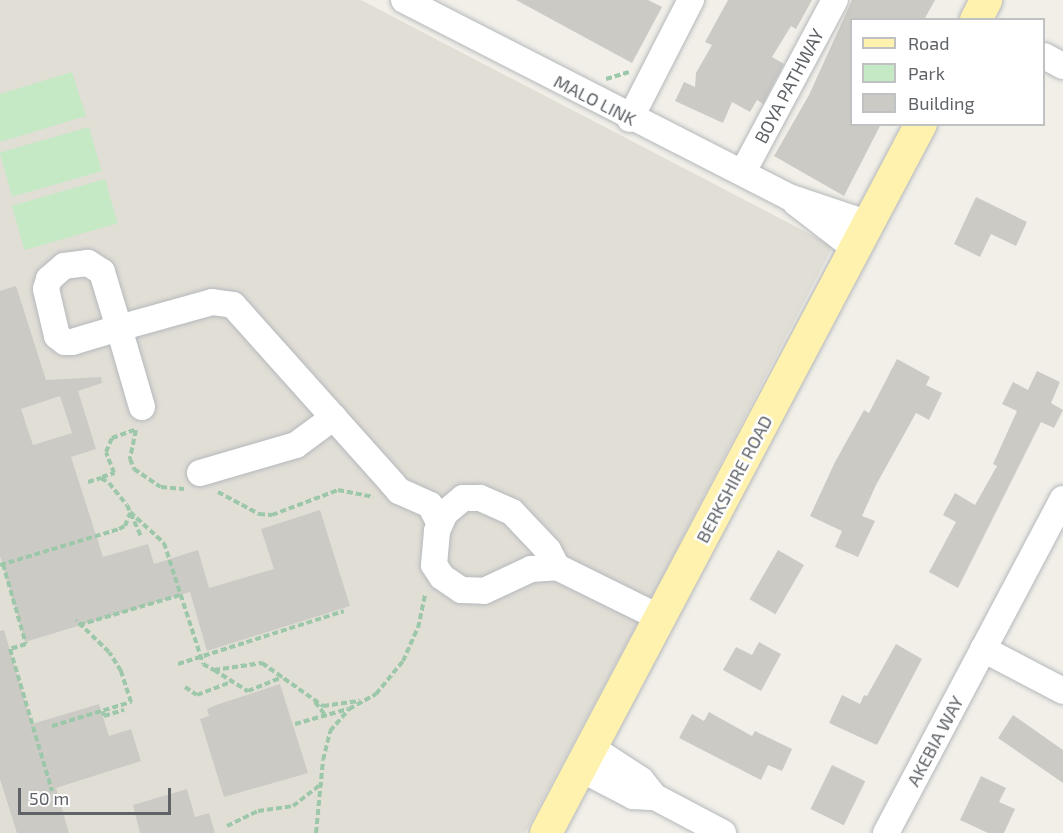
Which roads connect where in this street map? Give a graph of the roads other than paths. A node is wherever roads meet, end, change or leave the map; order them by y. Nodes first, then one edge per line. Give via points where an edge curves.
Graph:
1 (691, 0) edge
2 (836, 0) edge
3 (986, 0) edge
4 (420, 4) edge
5 (977, 18) edge
6 (1045, 57) edge
7 (1063, 66) edge
8 (630, 119) junction
9 (920, 126) edge
10 (743, 172) junction
11 (863, 237) junction
12 (334, 417) junction
13 (141, 421) road end
14 (199, 483) road end
15 (1063, 499) edge
16 (440, 524) junction
17 (557, 567) junction
18 (654, 616) junction
19 (983, 649) junction
20 (1063, 691) edge
21 (586, 759) junction
22 (530, 833) edge
23 (546, 833) edge
24 (723, 833) edge
25 (886, 833) edge

1 - 8 street
2 - 10 street, BOYA PATHWAY
3 - 5 main road
4 - 8 street, MALO LINK
6 - 7 street
8 - 10 street, MALO LINK
9 - 11 main road, BERKSHIRE ROAD
10 - 11 street, MALO LINK
11 - 18 main road, BERKSHIRE ROAD
12 - 13 street via 233,305 212,302 119,328
12 - 14 street via 296,445
12 - 16 street via 399,491 424,500
15 - 19 street, AKEBIA WAY
16 - 17 street via 445,513 463,498 498,504 534,533
16 - 17 street via 434,565 442,578 461,590 484,591 531,569
17 - 18 street
18 - 21 main road, BERKSHIRE ROAD
18 - 22 street
19 - 20 street
19 - 25 street, AKEBIA WAY
21 - 23 main road, BERKSHIRE ROAD
21 - 24 street via 641,780 655,797

